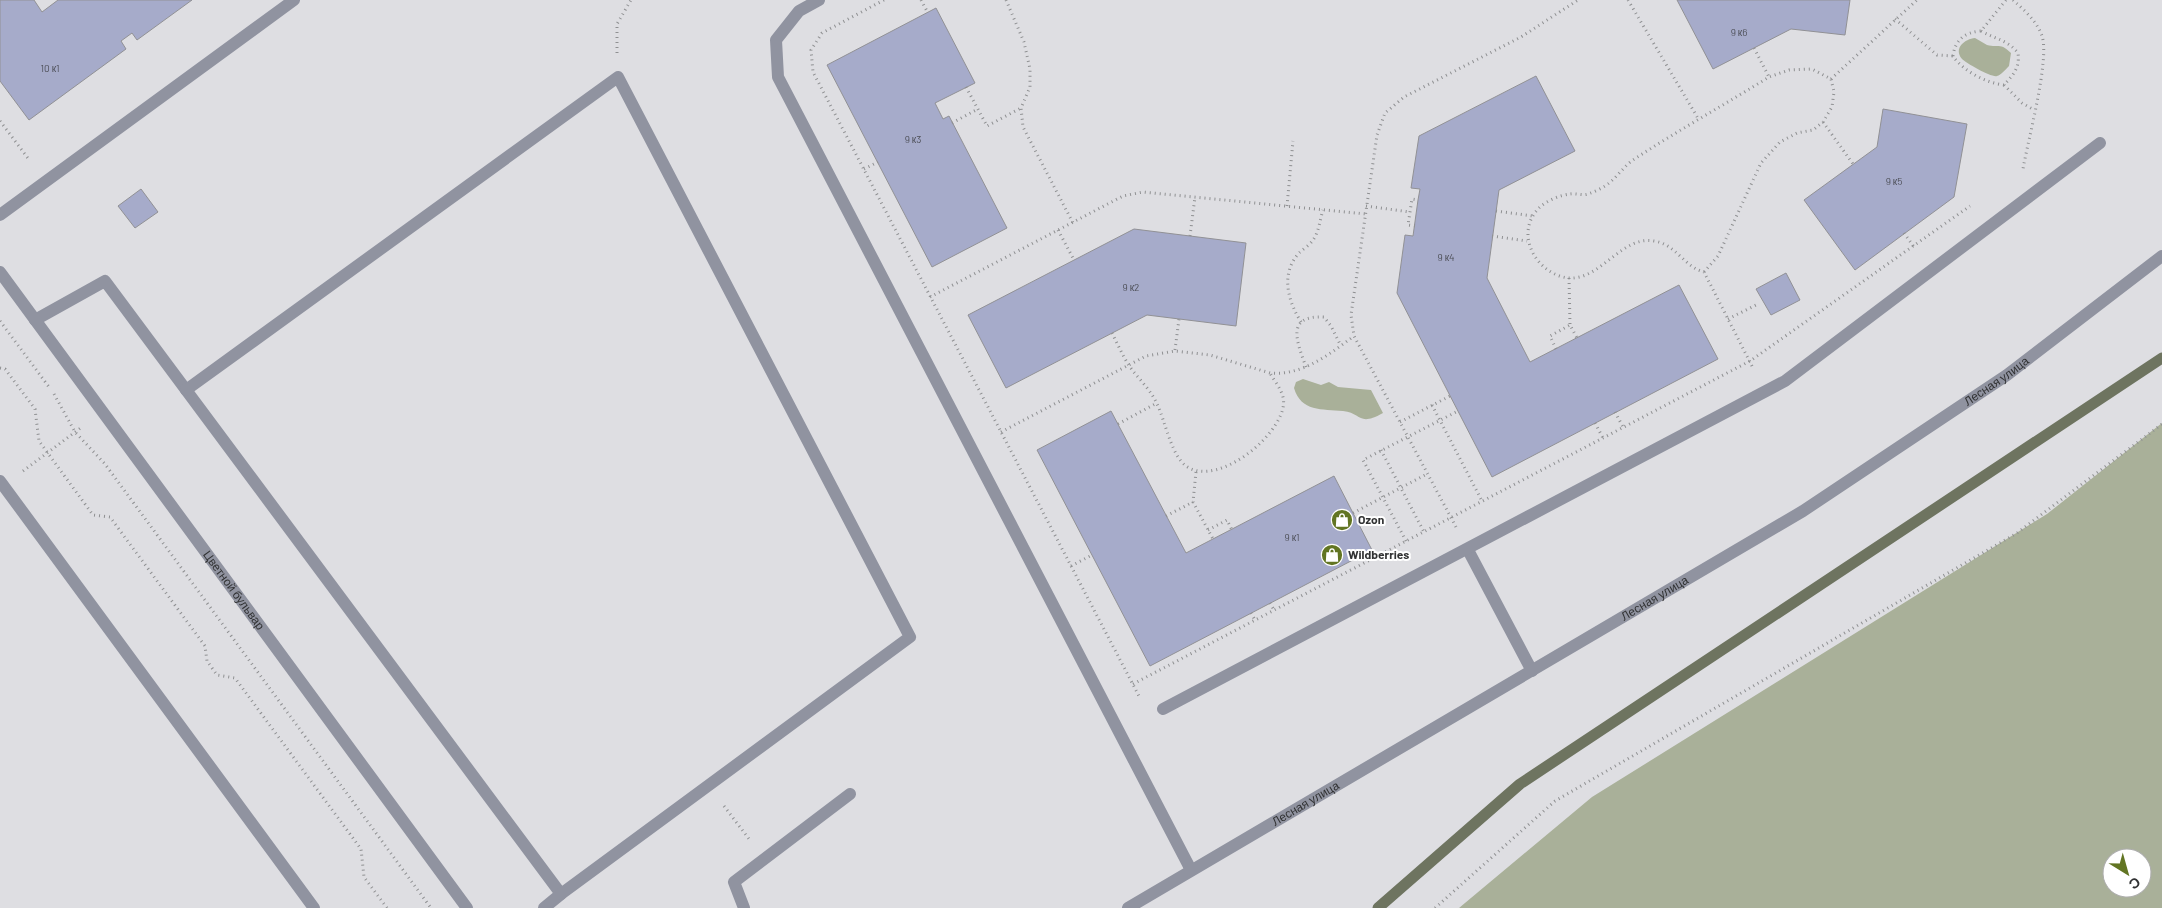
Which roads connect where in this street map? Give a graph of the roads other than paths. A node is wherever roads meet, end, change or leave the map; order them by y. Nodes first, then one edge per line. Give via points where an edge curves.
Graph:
1 (294, 0) edge
2 (819, 0) edge
3 (2100, 143) dead end
4 (0, 215) edge
5 (2162, 256) edge
6 (0, 272) edge
7 (35, 320) junction
8 (186, 390) junction
9 (0, 481) edge
10 (1468, 550) junction
11 (1532, 671) junction
12 (1163, 709) road end
13 (850, 794) dead end
14 (1191, 870) junction
15 (561, 894) junction
16 (314, 908) edge
17 (467, 908) edge
18 (544, 908) edge
19 (744, 908) edge
20 (1128, 908) edge

1 - 4 street
2 - 14 street via 799,11 776,40 778,77
3 - 10 street via 1786,381
5 - 11 street, Лесная улица via 2007,375 1803,511
6 - 7 street, Цветной бульвар
7 - 8 street via 105,281
7 - 17 street, Цветной бульвар
8 - 15 street
8 - 15 street via 618,77 910,637
9 - 16 street
10 - 11 street
10 - 12 street
11 - 14 street, Лесная улица
13 - 19 street via 734,882
14 - 20 street, Лесная улица
15 - 18 street

